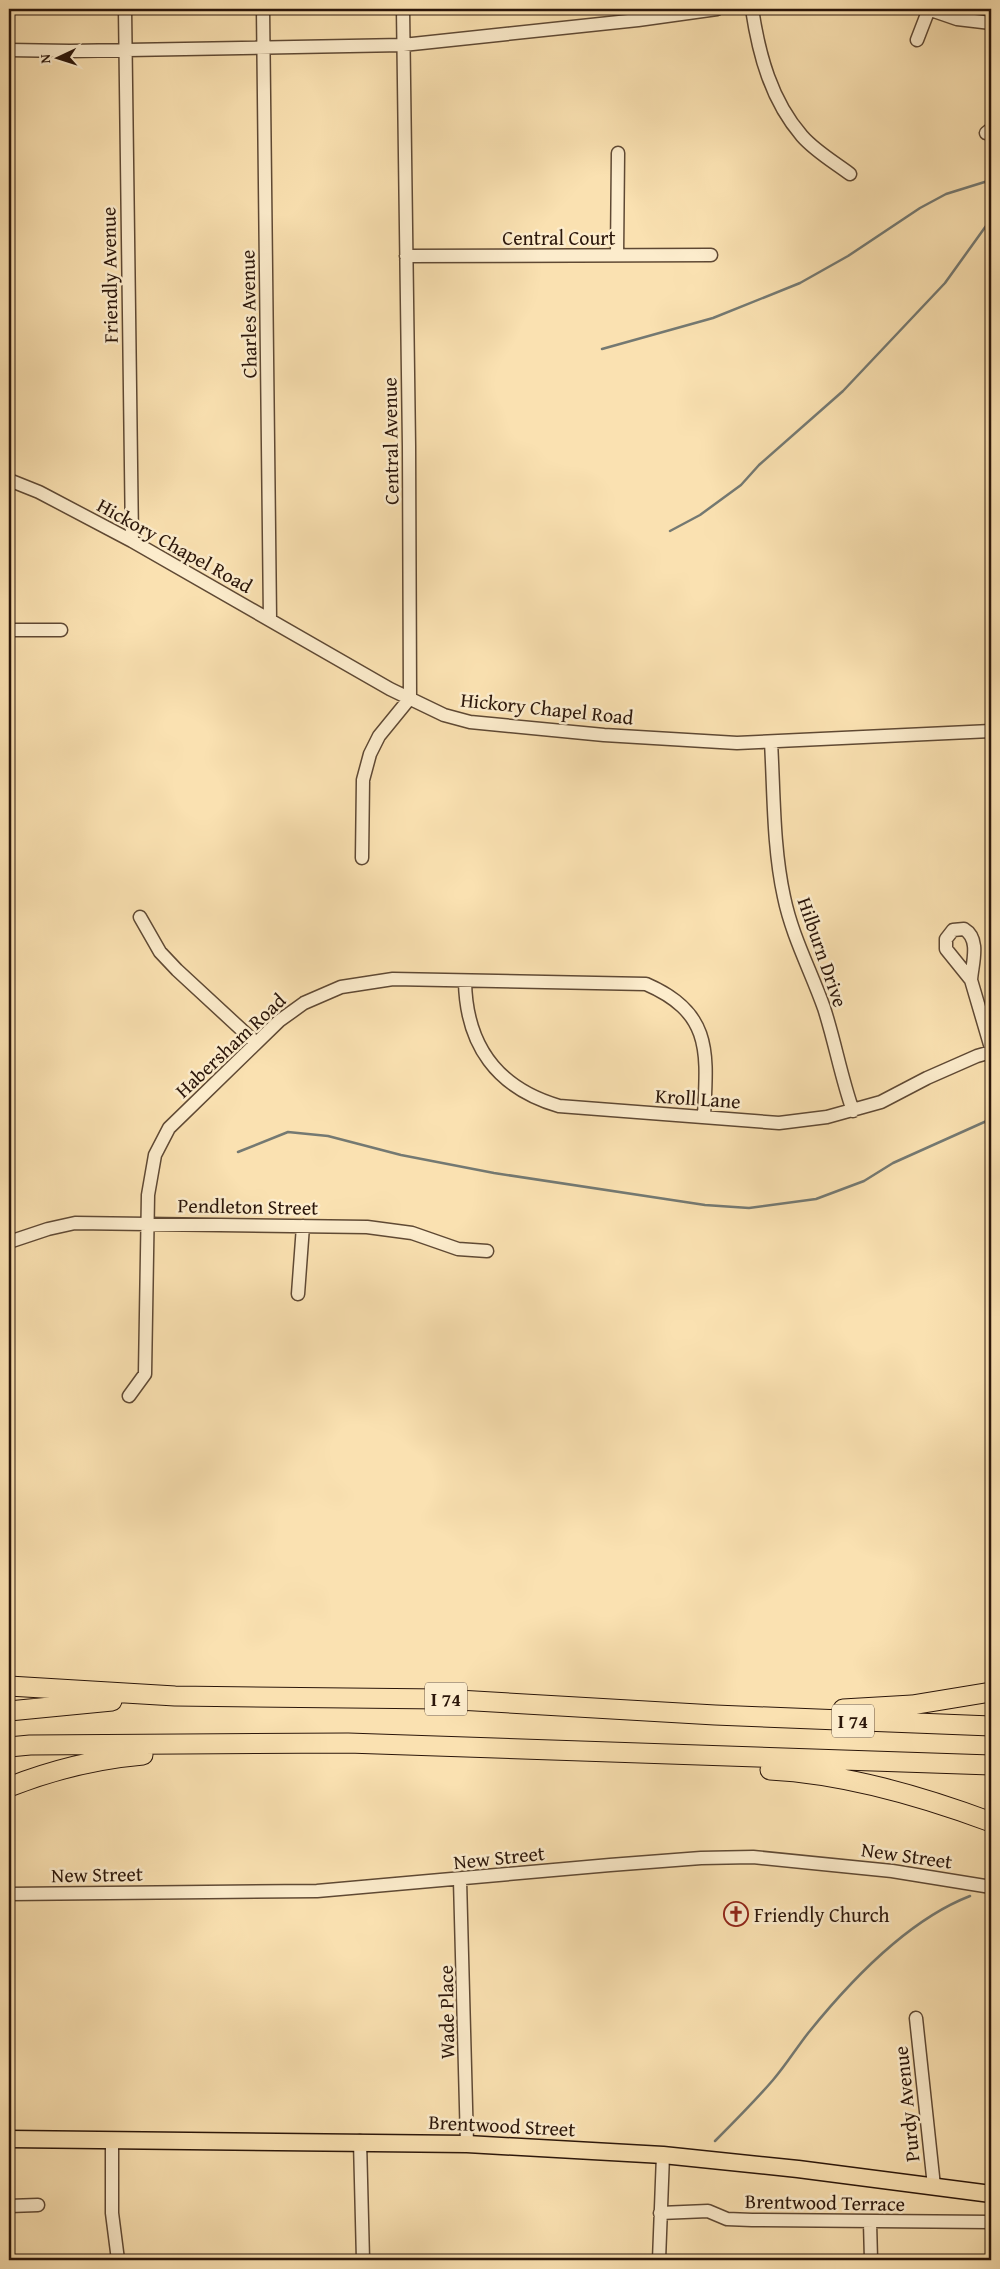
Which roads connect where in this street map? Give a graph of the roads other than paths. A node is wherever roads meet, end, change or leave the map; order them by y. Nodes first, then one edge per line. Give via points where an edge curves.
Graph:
1 (125, 9) edge
2 (263, 9) edge
3 (403, 9) edge
4 (717, 9) edge
5 (752, 9) edge
6 (928, 9) edge
7 (991, 23) edge
8 (916, 40) dead end
9 (403, 45) junction
10 (264, 48) junction
11 (9, 50) edge
12 (125, 50) junction
13 (618, 153) dead end
14 (850, 174) dead end
15 (617, 255) junction
16 (711, 255) dead end
17 (406, 256) junction
18 (9, 480) edge
19 (132, 541) junction
20 (270, 619) junction
21 (9, 630) edge
22 (61, 630) dead end
23 (410, 698) junction
24 (991, 731) edge
25 (771, 742) junction
26 (362, 858) dead end
27 (140, 917) dead end
28 (970, 980) dead end
29 (465, 981) junction
30 (256, 1043) junction
31 (991, 1048) edge
32 (991, 1052) edge
33 (853, 1111) junction
34 (704, 1116) junction
35 (147, 1223) junction
36 (303, 1226) junction
37 (9, 1242) edge
38 (487, 1251) dead end
39 (298, 1294) dead end
40 (129, 1396) dead end
41 (9, 1686) edge
42 (991, 1692) edge
43 (176, 1696) junction
44 (9, 1711) edge
45 (715, 1715) junction
46 (991, 1726) edge
47 (210, 1743) junction
48 (9, 1747) edge
49 (656, 1755) junction
50 (991, 1765) edge
51 (9, 1787) edge
52 (991, 1822) edge
53 (460, 1880) junction
54 (991, 1887) edge
55 (9, 1894) edge
56 (916, 2018) dead end
57 (9, 2138) edge
58 (112, 2141) junction
59 (360, 2142) junction
60 (468, 2144) junction
61 (663, 2155) junction
62 (934, 2186) junction
63 (991, 2194) edge
64 (38, 2205) dead end
65 (9, 2206) edge
66 (660, 2212) junction
67 (870, 2222) junction
68 (991, 2222) edge
69 (118, 2260) edge
70 (363, 2260) edge
71 (660, 2260) edge
72 (870, 2260) edge

1 - 12 street, Friendly Avenue
2 - 10 street, Charles Avenue
3 - 9 street, Central Avenue
4 - 9 street
5 - 14 street via 762,59 778,98 803,136
6 - 7 street via 957,19
6 - 8 street
9 - 10 street
9 - 17 street, Central Avenue
10 - 12 street
10 - 20 street, Charles Avenue
11 - 12 street
12 - 19 street, Friendly Avenue
13 - 15 street
15 - 16 street, Central Court
15 - 17 street, Central Court
17 - 23 street, Central Avenue
18 - 19 street, Hickory Chapel Road via 39,492
19 - 20 street, Hickory Chapel Road
20 - 23 street, Hickory Chapel Road
21 - 22 street
23 - 25 street, Hickory Chapel Road via 444,715 490,725 717,742
23 - 26 street via 379,736 370,754 363,780
24 - 25 street, Hickory Chapel Road
25 - 33 street, Hilburn Drive via 777,860 783,896 792,930 824,1010
27 - 30 street via 160,952
28 - 31 street
29 - 30 street, Habersham Road via 394,979 341,987 304,1003
29 - 34 street, Kroll Lane via 468,1017 481,1048 499,1073 525,1093 559,1106
29 - 34 street, Habersham Road via 646,984 663,991 686,1010 702,1038 706,1059
30 - 35 street, Habersham Road via 169,1128 155,1155
32 - 33 street, Kroll Lane
33 - 34 street, Kroll Lane via 779,1122
35 - 36 street, Pendleton Street
35 - 37 street, Pendleton Street via 75,1223
35 - 40 street, Habersham Road via 145,1374
36 - 38 street, Pendleton Street via 368,1227 412,1233 458,1250
36 - 39 street
41 - 43 highway
42 - 45 highway via 912,1705 845,1709 748,1707
43 - 44 highway, I 74
43 - 45 highway, I 74 via 441,1699
45 - 46 highway, I 74
47 - 48 highway, I 74
47 - 49 highway, I 74 via 348,1743
47 - 51 highway via 182,1753 118,1757 83,1764
49 - 50 highway, I 74
49 - 52 highway via 692,1766 779,1770 841,1780 918,1797
53 - 54 street, New Street via 619,1864 753,1857 892,1871
53 - 55 street, New Street via 317,1891
53 - 60 street, Wade Place
56 - 62 street, Purdy Avenue
57 - 58 main road, Brentwood Street
58 - 59 main road, Brentwood Street
58 - 69 street via 112,2213
59 - 60 main road, Brentwood Street
59 - 70 street
60 - 61 main road, Brentwood Street
61 - 62 main road, Brentwood Street
61 - 66 street
62 - 63 main road, Brentwood Street
64 - 65 street
66 - 67 street, Brentwood Terrace via 708,2211 736,2219
66 - 71 street
67 - 68 street, Brentwood Terrace
67 - 72 street

